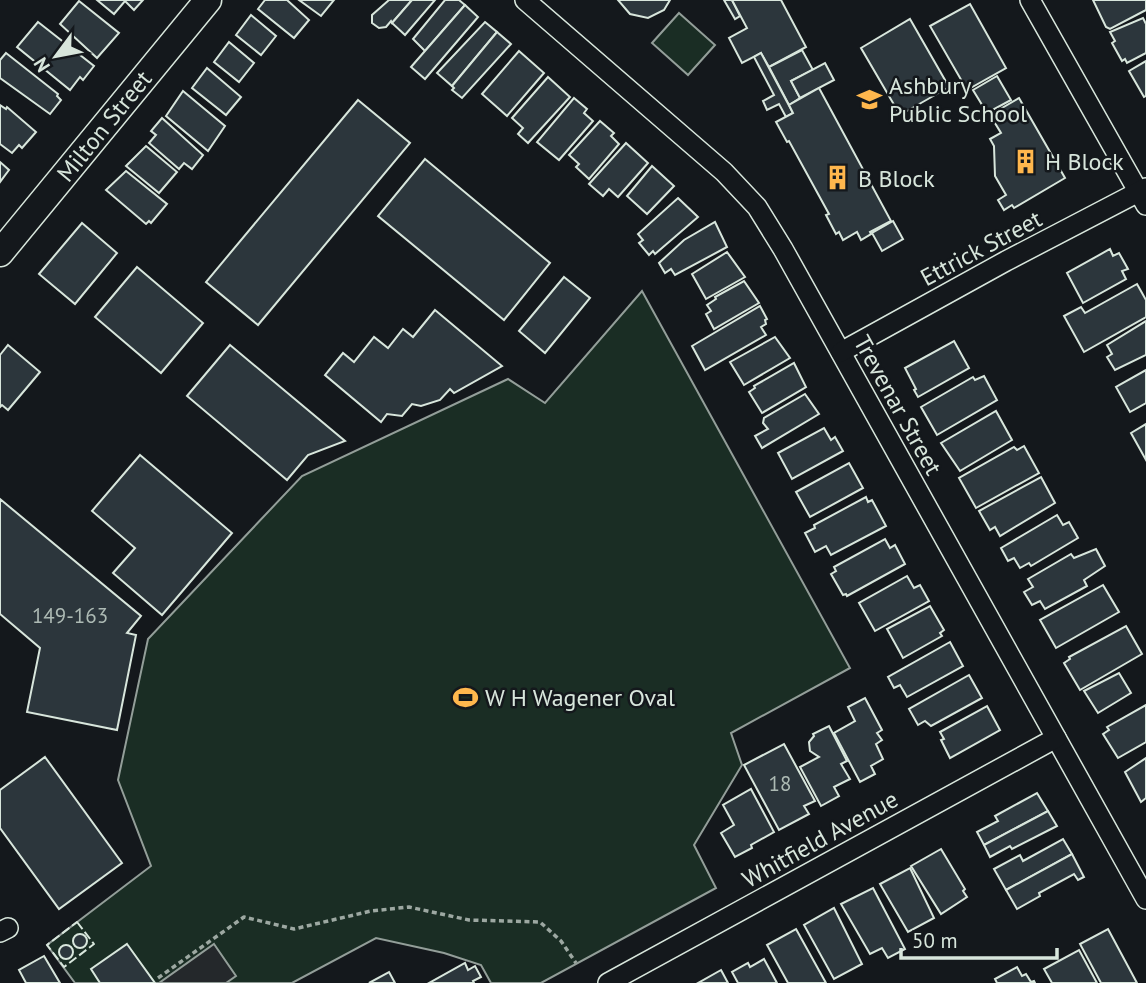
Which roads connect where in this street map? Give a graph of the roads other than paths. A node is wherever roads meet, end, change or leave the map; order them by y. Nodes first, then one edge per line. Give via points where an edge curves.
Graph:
1 (208, 0) edge
2 (525, 0) edge
3 (1030, 0) edge
4 (1144, 195) edge
5 (0, 253) edge
6 (841, 352) junction
7 (1056, 738) junction
8 (1146, 899) edge
9 (608, 983) edge

1 - 5 main road, Milton Street
2 - 6 street, Trevenar Street via 740,188 771,229
3 - 4 street
4 - 6 street, Ettrick Street via 1006,261
6 - 7 street, Trevenar Street
7 - 8 street, Trevenar Street
7 - 9 street, Whitfield Avenue

